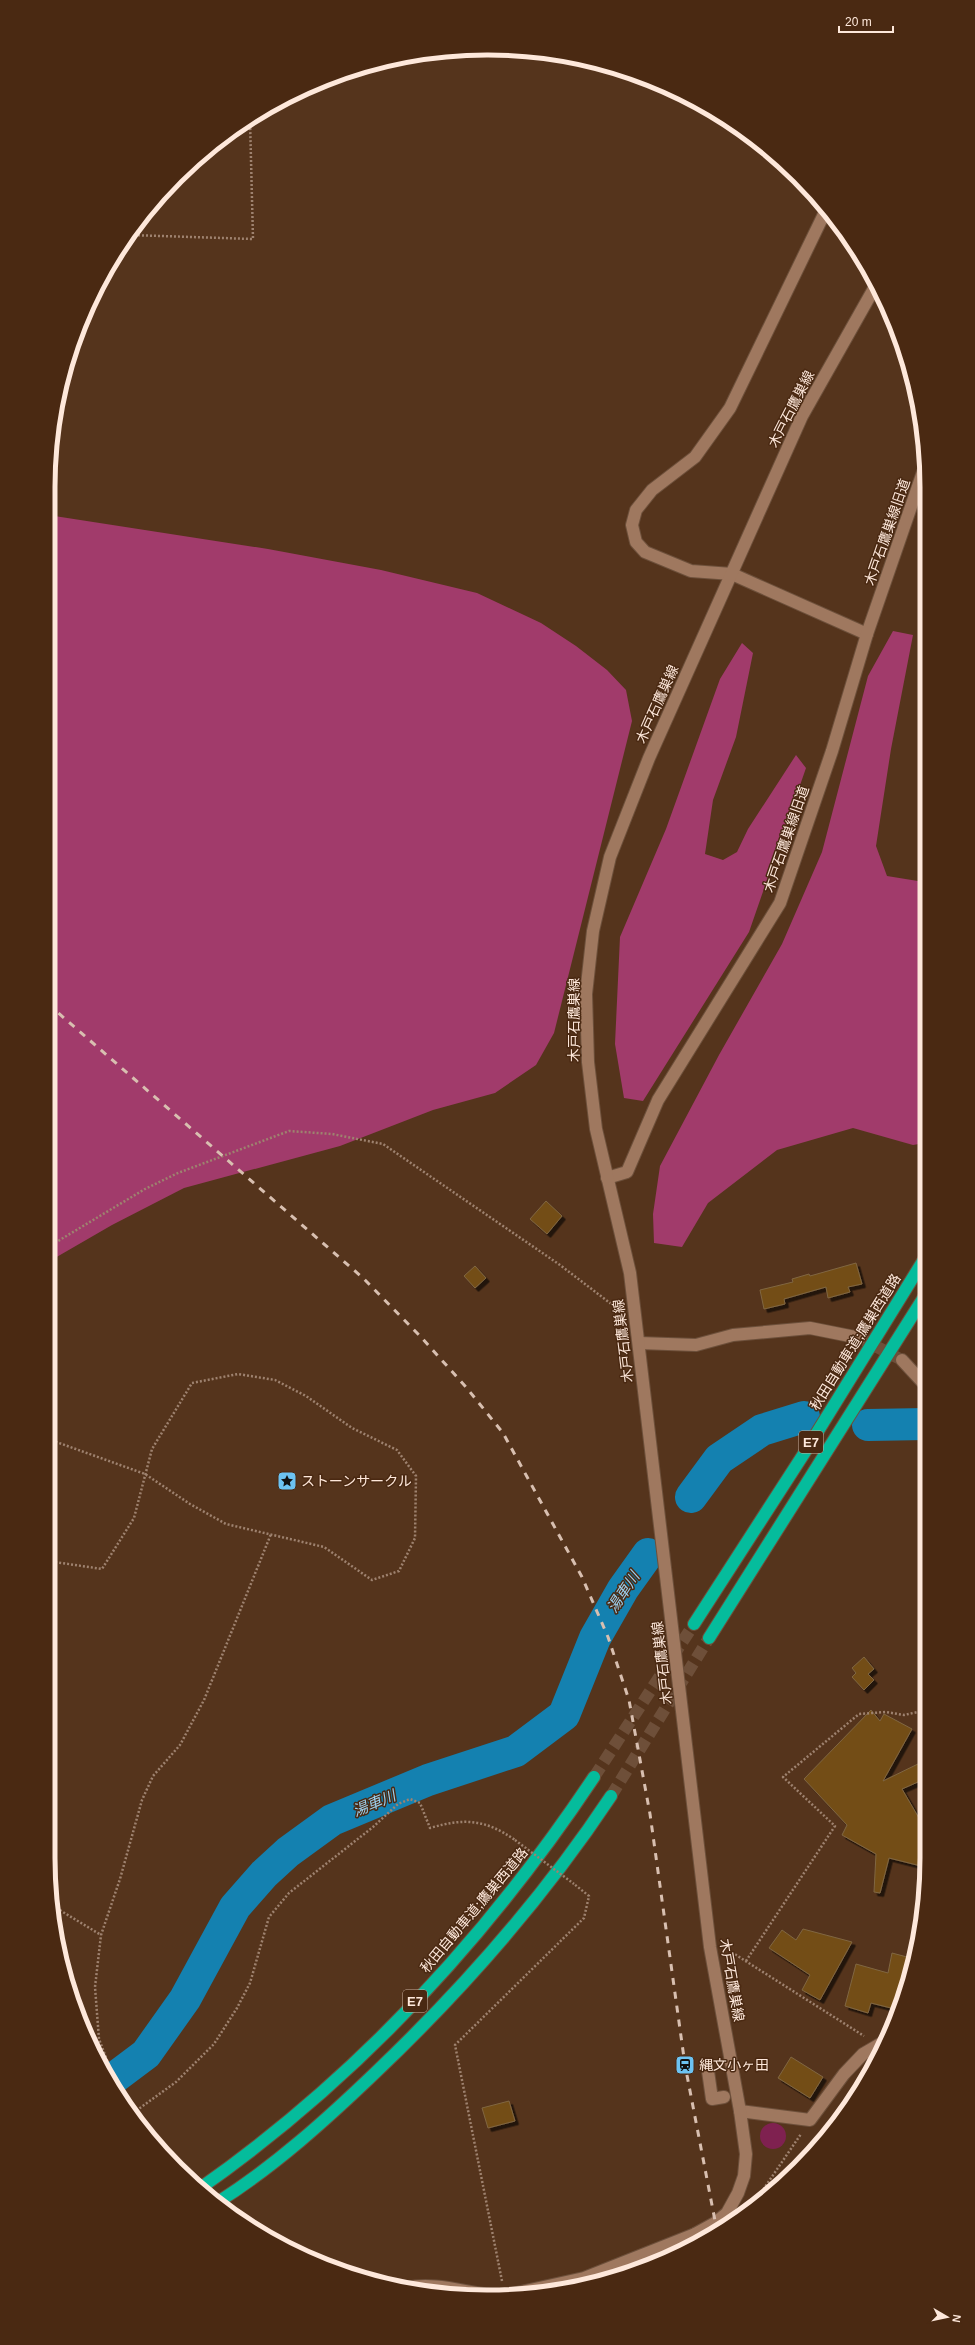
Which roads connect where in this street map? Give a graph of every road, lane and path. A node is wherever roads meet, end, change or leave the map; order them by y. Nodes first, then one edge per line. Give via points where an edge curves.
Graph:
1 (250, 126) edge
2 (824, 215) edge
3 (136, 235) edge
4 (873, 291) edge
5 (920, 481) edge
6 (732, 574) junction
7 (867, 634) junction
8 (607, 1178) junction
9 (55, 1243) edge
10 (920, 1266) edge
11 (920, 1304) edge
12 (635, 1310) junction
13 (860, 1338) tunnel mouth
14 (639, 1343) junction
15 (902, 1360) tunnel mouth
16 (920, 1380) edge
17 (55, 1442) edge
18 (145, 1474) junction
19 (271, 1534) junction
20 (55, 1561) edge
21 (694, 1624) tunnel mouth
22 (709, 1638) tunnel mouth
23 (920, 1712) edge
24 (594, 1777) tunnel mouth
25 (611, 1796) tunnel mouth
26 (58, 1909) edge
27 (101, 1935) junction
28 (710, 1947) junction
29 (746, 1961) junction
30 (879, 2040) edge
31 (876, 2047) edge
32 (110, 2068) edge
33 (708, 2071) dead end
34 (724, 2097) dead end
35 (137, 2110) edge
36 (740, 2111) junction
37 (810, 2120) junction
38 (204, 2185) edge
39 (762, 2192) edge
40 (222, 2199) edge
41 (698, 2235) edge
42 (689, 2240) edge
43 (539, 2287) edge
44 (504, 2289) edge

1 - 3 path via 253,239
2 - 6 main road via 730,408 695,458 652,490 636,510 632,525 636,542 645,552 691,571
4 - 6 main road, 木戸石鷹巣線 via 802,416
5 - 7 main road, 木戸石鷹巣線旧道
6 - 7 main road
6 - 8 main road, 木戸石鷹巣線 via 649,758 613,850 594,932 586,994 588,1062 596,1129
7 - 8 main road, 木戸石鷹巣線旧道 via 832,751 780,903 658,1100 627,1172
8 - 12 main road, 木戸石鷹巣線 via 630,1273
9 - 12 path via 178,1172 288,1131 332,1134 383,1144 560,1265 610,1303
10 - 21 highway, 秋田自動車道;鷹巣西道路 / E7 via 805,1452
11 - 22 highway, E7
12 - 14 main road, 木戸石鷹巣線
13 - 14 main road via 810,1328 733,1335 696,1344
14 - 28 main road, 木戸石鷹巣線
15 - 16 main road
17 - 18 path
18 - 19 path via 226,1524
18 - 19 path via 152,1449 192,1383 238,1374 275,1380 306,1396 352,1428 397,1450 416,1476 415,1538 399,1571 372,1580 324,1547
18 - 20 path via 134,1518 102,1569
19 - 27 path via 204,1700 180,1745 153,1776 142,1800
23 - 29 path via 904,1715 886,1712 859,1714 784,1777 834,1826
24 - 38 highway, 秋田自動車道;鷹巣西道路 / E7 via 509,1896 411,2006 357,2060 264,2142
25 - 40 highway, E7 via 532,1904 431,2018 287,2152
26 - 27 path
27 - 32 path via 95,1988 99,2039
28 - 29 path via 719,1944
28 - 36 main road, 木戸石鷹巣線
29 - 30 path
31 - 37 main road via 858,2059
33 - 34 main road via 712,2099
35 - 44 path, bridge via 176,2082 214,2044 238,2008 250,1983 269,1917 289,1893 373,1827 398,1804 410,1799 420,1803 430,1828 452,1822 479,1823 496,1827 589,1896 584,1918 455,2045
36 - 37 main road
36 - 41 main road, 木戸石鷹巣線 via 746,2154 744,2176 738,2194 728,2213
37 - 39 path
42 - 43 main road, 木戸石鷹巣線 via 584,2278

